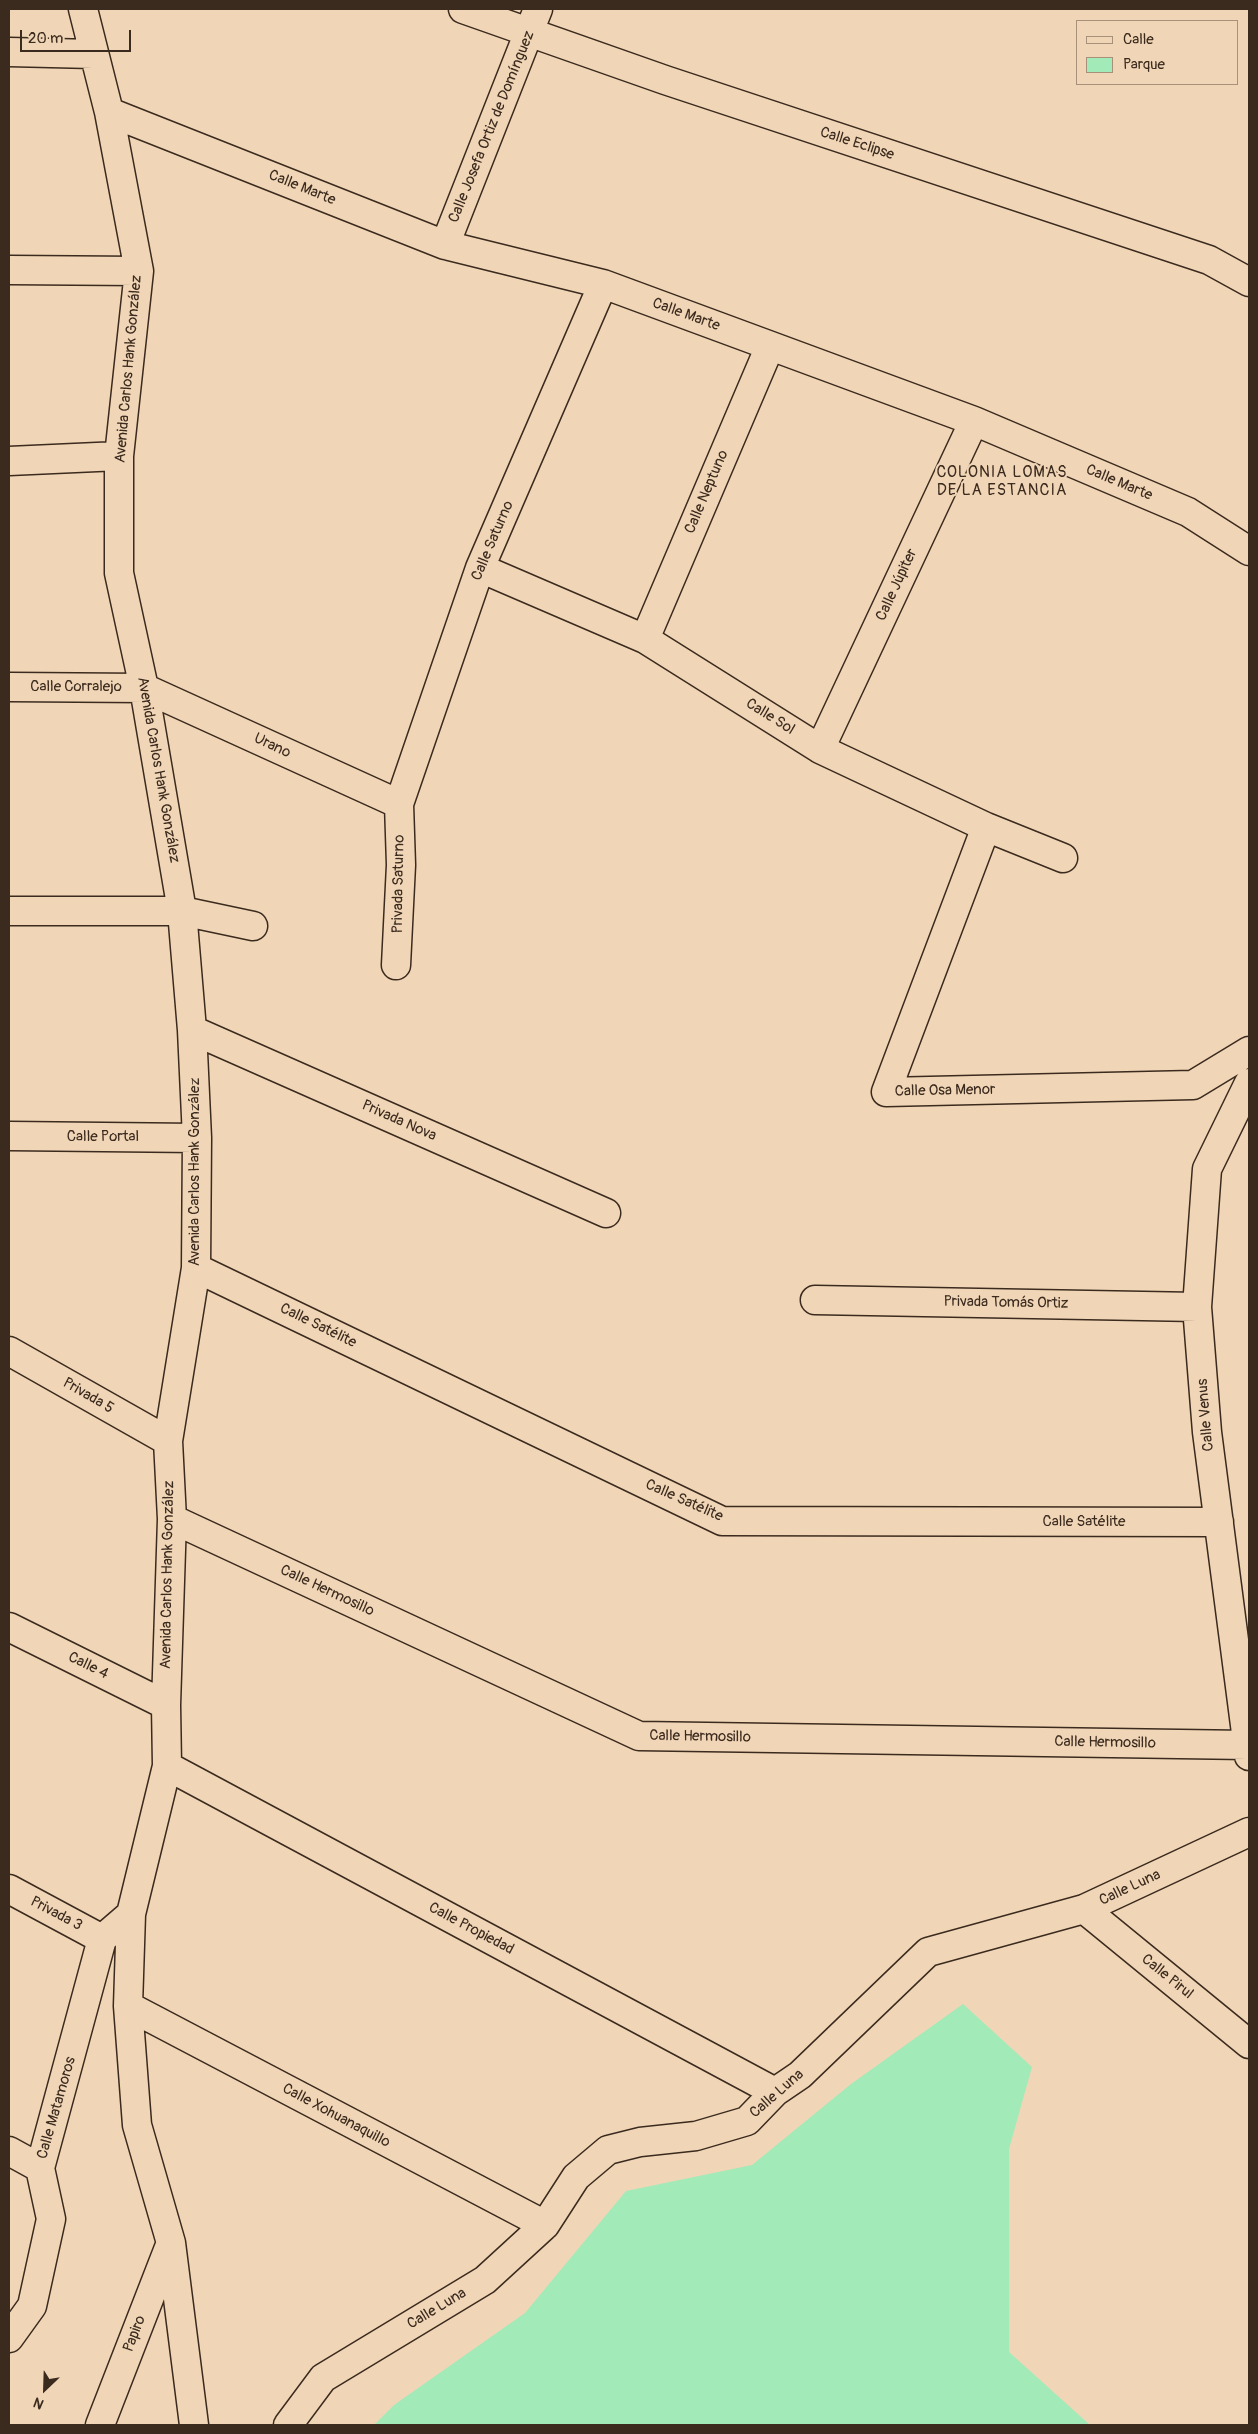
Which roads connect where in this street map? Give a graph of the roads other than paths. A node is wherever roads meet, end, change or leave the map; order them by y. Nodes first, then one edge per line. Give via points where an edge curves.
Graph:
1 (83, 9) edge
2 (463, 9) edge
3 (534, 21) edge
4 (9, 52) edge
5 (93, 54) junction
6 (109, 112) junction
7 (445, 245) junction
8 (9, 270) edge
9 (139, 270) junction
10 (1249, 282) edge
11 (604, 284) junction
12 (770, 346) junction
13 (974, 422) junction
14 (120, 456) junction
15 (9, 461) edge
16 (1249, 551) edge
17 (480, 568) junction
18 (645, 639) junction
19 (9, 687) edge
20 (144, 688) junction
21 (820, 749) junction
22 (399, 804) junction
23 (986, 827) junction
24 (1063, 858) dead end
25 (9, 911) edge
26 (182, 911) junction
27 (253, 926) dead end
28 (396, 964) dead end
29 (192, 1030) junction
30 (1249, 1051) edge
31 (1249, 1082) edge
32 (9, 1136) edge
33 (196, 1138) junction
34 (606, 1213) dead end
35 (196, 1268) junction
36 (815, 1300) dead end
37 (1197, 1307) junction
38 (9, 1351) edge
39 (168, 1441) junction
40 (172, 1519) junction
41 (1219, 1522) junction
42 (9, 1627) edge
43 (166, 1705) junction
44 (1248, 1751) edge
45 (168, 1766) junction
46 (1249, 1832) edge
47 (9, 1889) edge
48 (1084, 1909) junction
49 (131, 1914) junction
50 (102, 1939) junction
51 (128, 2006) junction
52 (1249, 2044) edge
53 (775, 2092) junction
54 (9, 2151) edge
55 (40, 2168) junction
56 (545, 2225) junction
57 (170, 2243) junction
58 (9, 2338) edge
59 (100, 2425) edge
60 (194, 2425) edge
61 (288, 2425) edge

1 - 5 street, Avenida Carlos Hank González
2 - 3 street, Calle Eclipse
3 - 7 street, Calle Josefa Ortiz de Domínguez
3 - 10 street, Calle Eclipse via 1209,260
4 - 5 street
5 - 6 street, Avenida Carlos Hank González
6 - 7 street, Calle Marte
6 - 9 street, Avenida Carlos Hank González
7 - 11 street, Calle Marte
8 - 9 street
9 - 14 street, Avenida Carlos Hank González
11 - 12 street, Calle Marte
11 - 17 street, Calle Saturno
12 - 13 street, Calle Marte
12 - 18 street, Calle Neptuno
13 - 16 street, Calle Marte via 1188,512
13 - 21 street, Calle Júpiter
14 - 15 street
14 - 20 street, Avenida Carlos Hank González via 119,573
17 - 18 street, Calle Sol
17 - 22 street, Calle Saturno
18 - 21 street, Calle Sol
19 - 20 street, Calle Corralejo
20 - 22 street, Urano
20 - 26 street, Avenida Carlos Hank González
21 - 23 street, Calle Sol
22 - 28 street, Privada Saturno via 402,865
23 - 24 street, Calle Sol
23 - 30 street, Calle Osa Menor via 886,1092 1193,1085
25 - 26 street
26 - 27 street
26 - 29 street, Avenida Carlos Hank González
29 - 33 street, Avenida Carlos Hank González
29 - 34 street, Privada Nova
31 - 37 street, Calle Venus via 1207,1169
32 - 33 street, Calle Portal
33 - 35 street, Avenida Carlos Hank González
35 - 39 street, Avenida Carlos Hank González
35 - 41 street, Calle Satélite via 722,1521
36 - 37 street, Privada Tomás Ortiz
37 - 41 street, Calle Venus via 1207,1432
38 - 39 street, Privada 5
39 - 40 street, Avenida Carlos Hank González
40 - 43 street, Avenida Carlos Hank González
40 - 44 street, Calle Hermosillo via 639,1736
41 - 44 street, Calle Venus
42 - 43 street, Calle 4
43 - 45 street, Avenida Carlos Hank González
45 - 49 street, Avenida Carlos Hank González
45 - 53 street, Calle Propiedad
46 - 48 street, Calle Luna
47 - 50 street, Privada 3
48 - 52 street, Calle Pirul
48 - 53 street, Calle Luna via 928,1952 800,2075
49 - 50 street
49 - 51 street, Avenida Carlos Hank González
50 - 55 street, Calle Matamoros
51 - 56 street, Calle Xohuanaquillo
51 - 57 street, Avenida Carlos Hank González via 137,2125
53 - 56 street, Calle Luna via 746,2121 696,2136 640,2142 608,2150 576,2177
54 - 55 street
55 - 58 street, Calle Matamoros via 51,2219 32,2306
56 - 61 street, Calle Luna via 485,2280 323,2378
57 - 59 street, Papiro
57 - 60 street, Avenida Carlos Hank González

